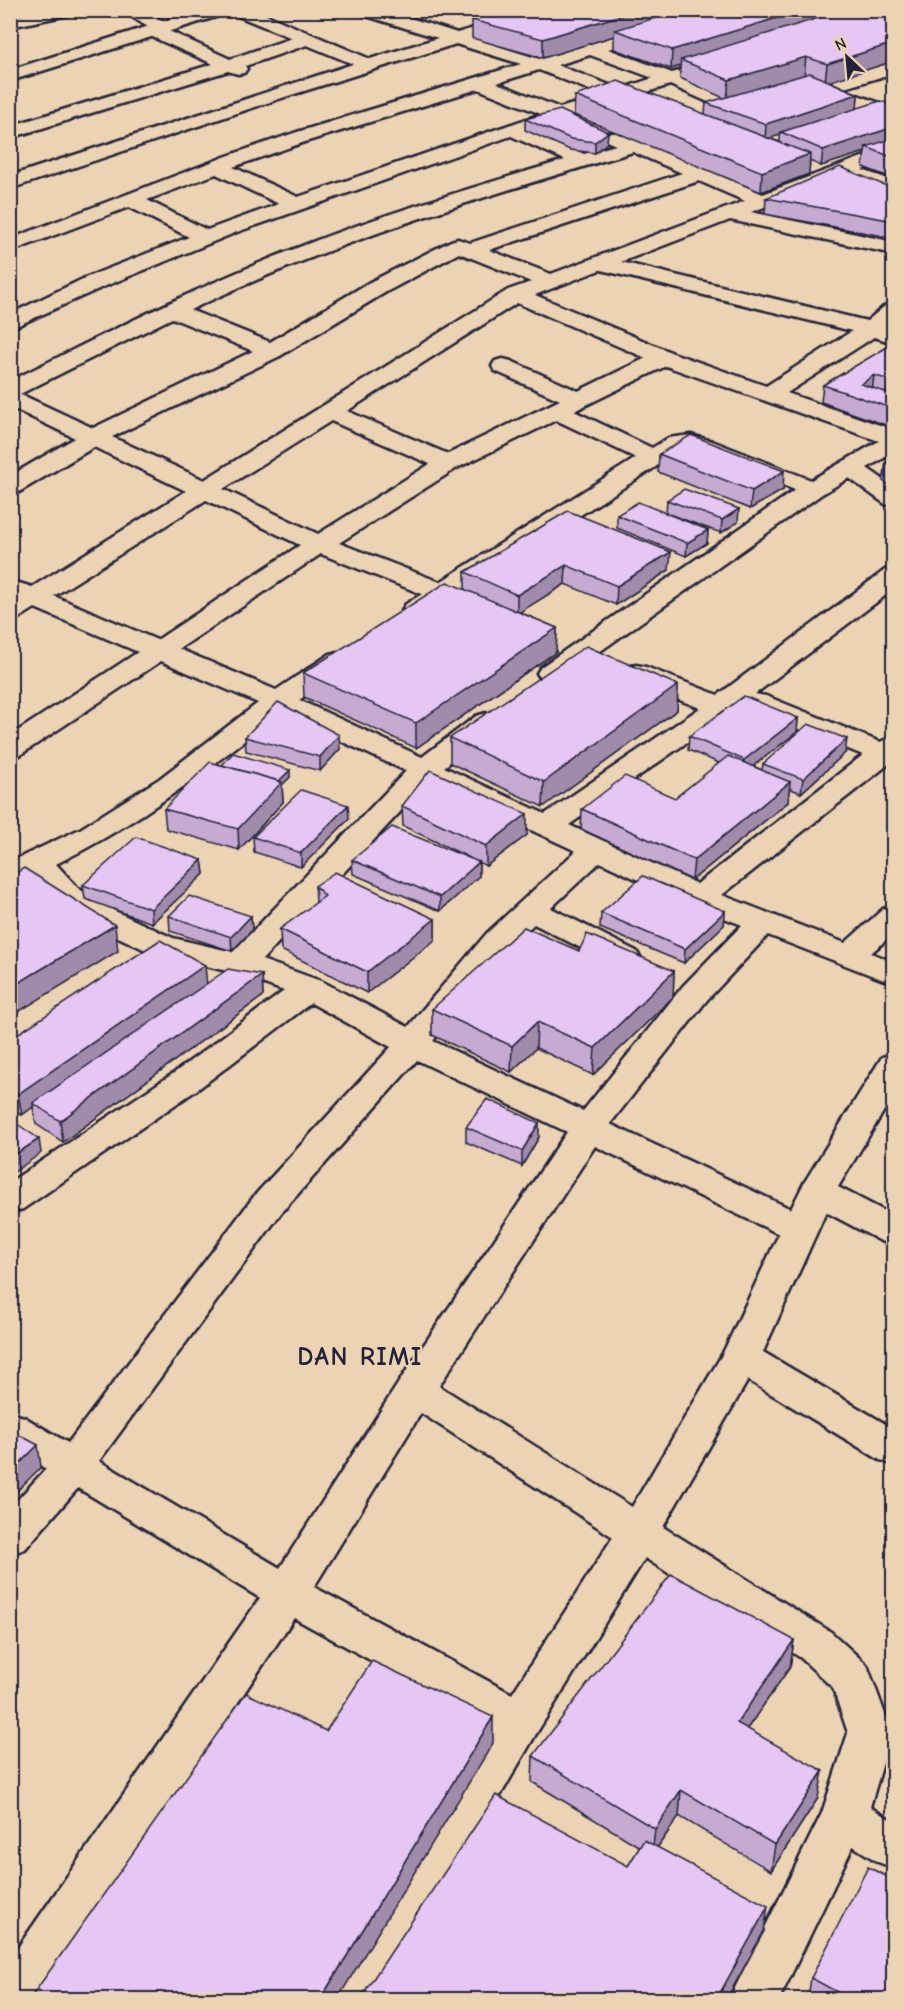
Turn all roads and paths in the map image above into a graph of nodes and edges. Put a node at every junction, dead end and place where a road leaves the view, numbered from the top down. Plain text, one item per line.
1 (67, 10) edge
2 (129, 10) edge
3 (219, 10) edge
4 (239, 10) edge
5 (366, 10) edge
6 (718, 10) edge
7 (543, 12) edge
8 (10, 22) edge
9 (159, 29) junction
10 (456, 38) junction
11 (307, 39) junction
12 (591, 49) junction
13 (738, 57) edge
14 (228, 64) junction
15 (368, 64) junction
16 (541, 65) junction
17 (894, 67) edge
18 (10, 76) edge
19 (669, 78) junction
20 (480, 83) junction
21 (802, 84) edge
22 (825, 88) junction
23 (286, 90) junction
24 (618, 94) junction
25 (648, 105) edge
26 (887, 112) edge
27 (558, 114) junction
28 (706, 115) edge
29 (847, 120) edge
30 (512, 129) junction
31 (10, 132) edge
32 (634, 146) junction
33 (894, 151) edge
34 (583, 161) junction
35 (806, 166) edge
36 (217, 167) junction
37 (835, 172) junction
38 (699, 174) junction
39 (10, 183) edge
40 (894, 188) edge
41 (334, 191) junction
42 (130, 200) junction
43 (761, 200) junction
44 (296, 204) junction
45 (729, 214) junction
46 (400, 218) junction
47 (206, 237) junction
48 (448, 241) junction
49 (10, 246) edge
50 (894, 248) edge
51 (601, 264) junction
52 (551, 282) junction
53 (516, 294) junction
54 (171, 310) junction
55 (894, 310) edge
56 (10, 323) edge
57 (871, 329) junction
58 (894, 336) edge
59 (272, 351) junction
60 (665, 358) junction
61 (503, 366) dead end
62 (10, 390) edge
63 (769, 394) junction
64 (10, 398) edge
65 (568, 406) junction
66 (328, 411) junction
67 (92, 438) junction
68 (894, 440) edge
69 (652, 457) junction
70 (448, 463) junction
71 (851, 468) junction
72 (10, 487) edge
73 (813, 489) junction
74 (203, 491) junction
75 (894, 499) edge
76 (318, 544) junction
77 (894, 576) edge
78 (442, 592) junction
79 (18, 599) edge
80 (474, 606) edge
81 (394, 624) edge
82 (365, 643) edge
83 (569, 646) junction
84 (156, 650) junction
85 (534, 686) edge
86 (729, 700) junction
87 (278, 701) junction
88 (507, 706) edge
89 (10, 749) edge
90 (884, 759) edge
91 (425, 768) junction
92 (546, 827) junction
93 (595, 850) junction
94 (38, 860) junction
95 (10, 874) edge
96 (700, 897) junction
97 (530, 910) junction
98 (894, 916) edge
99 (764, 921) junction
100 (163, 946) junction
101 (849, 956) junction
102 (134, 964) edge
103 (240, 964) junction
104 (894, 974) edge
105 (309, 988) junction
106 (695, 993) junction
107 (412, 1044) junction
108 (894, 1065) edge
109 (587, 1130) junction
110 (817, 1192) junction
111 (10, 1200) edge
112 (800, 1229) junction
113 (894, 1232) edge
114 (741, 1357) junction
115 (415, 1390) junction
116 (10, 1428) edge
117 (894, 1449) edge
118 (75, 1464) junction
119 (638, 1533) junction
120 (10, 1537) edge
121 (287, 1593) junction
122 (520, 1720) junction
123 (844, 1816) junction
124 (894, 1847) edge
125 (11, 2000) edge
126 (355, 2000) edge
127 (753, 2000) edge

1 - 8 street
2 - 9 street
3 - 9 street
4 - 11 street
5 - 10 street
6 - 12 street
7 - 10 street
9 - 14 street
9 - 18 street
10 - 15 street
10 - 16 street
11 - 14 street
11 - 15 street
12 - 16 street
12 - 19 street
13 - 19 street
14 - 23 street
14 - 31 street
15 - 23 street
16 - 20 street
16 - 24 street
17 - 22 street
19 - 24 street
19 - 28 street
20 - 27 street
20 - 36 street
21 - 22 street
22 - 26 street
23 - 39 street
24 - 25 street
24 - 27 street
26 - 29 street
27 - 30 street
27 - 32 street
30 - 34 street
30 - 41 street
32 - 34 street
32 - 38 street
33 - 37 street
34 - 46 street
35 - 37 street
36 - 42 street
36 - 44 street
37 - 40 street
37 - 43 street
38 - 43 street
38 - 48 street
41 - 44 street
41 - 46 street
42 - 47 street
42 - 49 street
43 - 45 street
44 - 47 street
45 - 50 street
45 - 51 street
46 - 48 street
46 - 54 street
47 - 56 street
48 - 52 street
48 - 59 street
51 - 52 street
51 - 57 street
52 - 53 street
53 - 60 street
53 - 66 street
54 - 59 street
54 - 62 street
55 - 57 street
57 - 58 street
57 - 63 street
59 - 67 street
60 - 63 street
60 - 65 street
61 - 65 street
63 - 68 street
64 - 67 street
65 - 69 street
65 - 70 street
66 - 70 street
66 - 74 street
67 - 72 street
67 - 74 street
68 - 71 street
69 - 73 street
69 - 78 street
70 - 76 street
71 - 73 street
71 - 75 street
73 - 83 street
74 - 76 street
74 - 79 street
76 - 78 street
76 - 84 street
77 - 86 street
78 - 80 street
78 - 81 street
79 - 84 street
82 - 87 street
83 - 85 street
83 - 86 street
84 - 87 street
84 - 89 street
86 - 90 street
86 - 92 street
87 - 91 street
87 - 94 street
88 - 91 street
90 - 96 street
91 - 92 street
91 - 103 street
92 - 93 street
93 - 96 street
93 - 97 street
94 - 95 street
94 - 100 street
96 - 99 street
97 - 106 street
97 - 107 street
98 - 101 street
99 - 101 street
99 - 106 street
100 - 102 street
100 - 103 street
101 - 104 street
103 - 105 street
105 - 107 street
105 - 111 street
106 - 109 street
107 - 109 street
107 - 118 street
108 - 110 street
109 - 112 street
109 - 115 street
110 - 112 street
110 - 113 street
112 - 114 street
114 - 117 street
114 - 119 street
115 - 119 street
115 - 121 street
116 - 118 street
118 - 120 street
118 - 121 street
119 - 122 street
119 - 123 street
121 - 122 street
121 - 125 street
122 - 126 street
123 - 124 street
123 - 127 street

